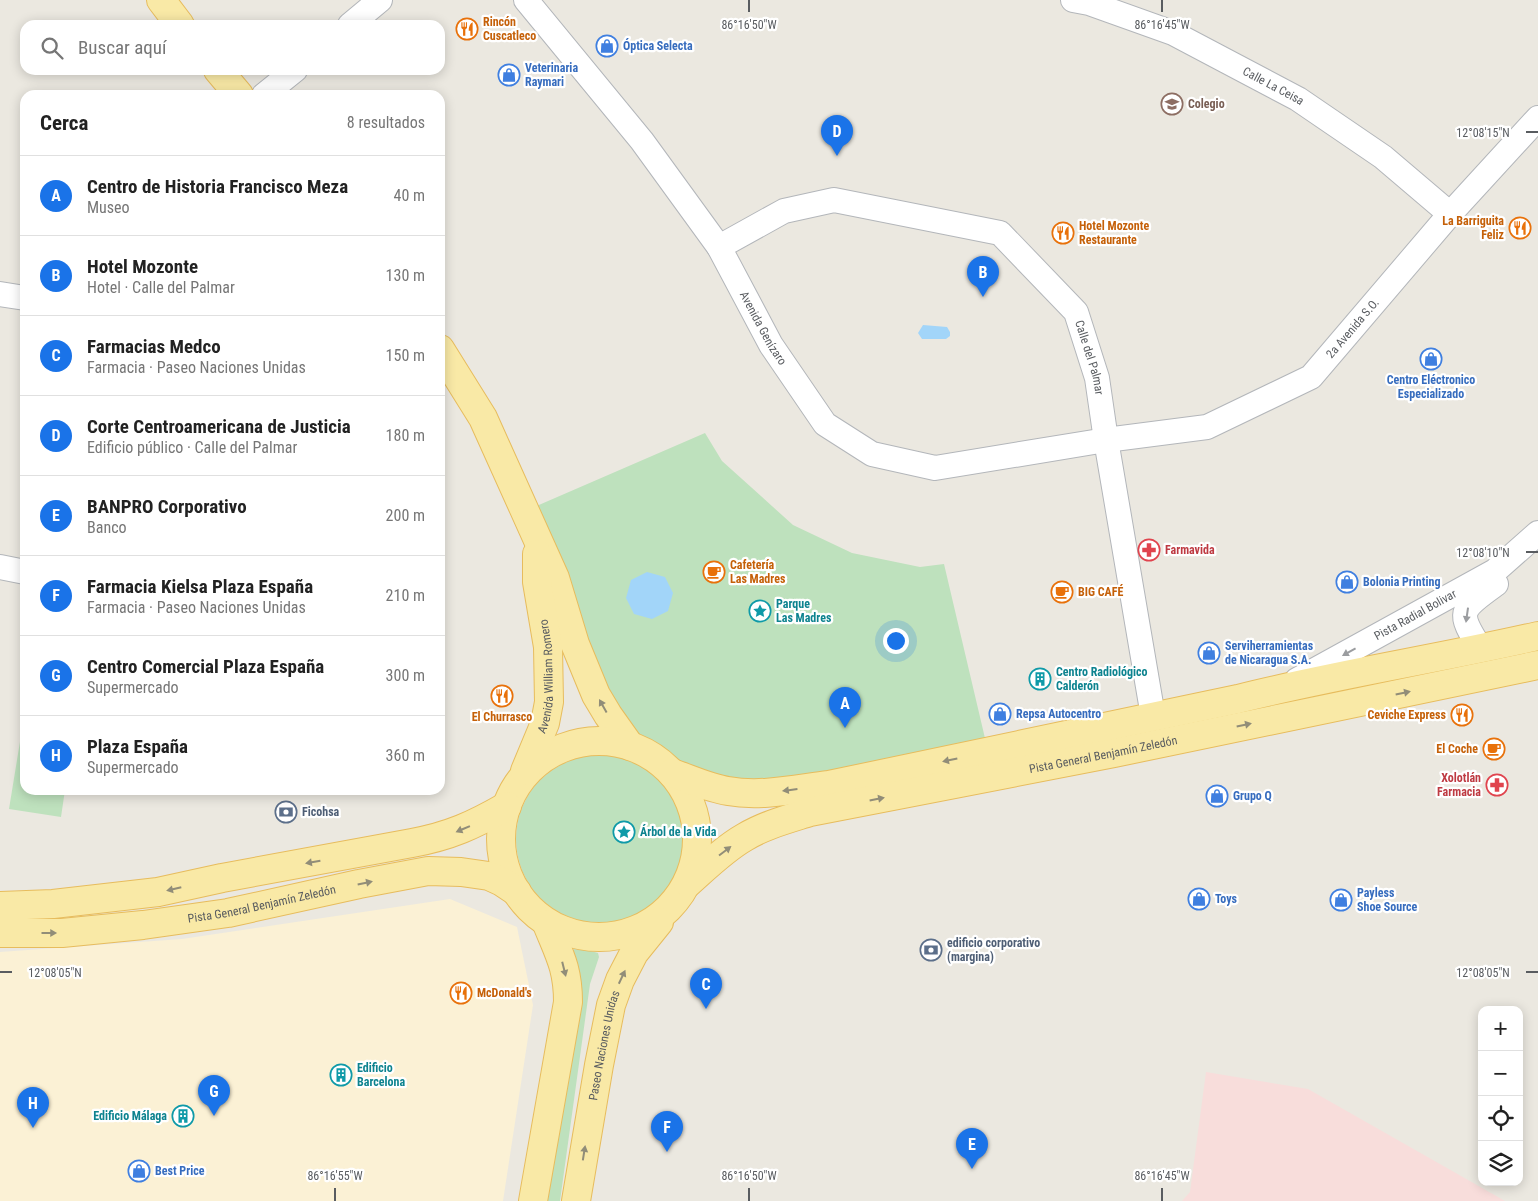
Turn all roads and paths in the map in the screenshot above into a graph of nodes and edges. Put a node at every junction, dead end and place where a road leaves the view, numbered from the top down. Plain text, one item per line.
1 (161, 0) edge
2 (380, 0) edge
3 (526, 0) edge
4 (1073, 0) edge
5 (176, 20) edge
6 (356, 20) edge
7 (222, 75) edge
8 (289, 75) edge
9 (235, 90) edge
10 (270, 90) edge
11 (1538, 118) edge
12 (1450, 214) junction
13 (719, 247) junction
14 (0, 294) edge
15 (20, 297) edge
16 (445, 357) edge
17 (1106, 440) junction
18 (1538, 533) edge
19 (538, 540) junction
20 (1538, 547) edge
21 (0, 567) edge
22 (20, 571) edge
23 (1538, 636) edge
24 (1481, 649) junction
25 (1530, 660) edge
26 (1285, 687) junction
27 (1152, 716) junction
28 (630, 746) junction
29 (1138, 747) junction
30 (672, 773) junction
31 (522, 779) junction
32 (947, 785) junction
33 (506, 806) junction
34 (688, 883) junction
35 (517, 892) junction
36 (0, 906) edge
37 (671, 907) junction
38 (547, 924) junction
39 (0, 932) edge
40 (533, 1201) edge
41 (576, 1201) edge

1 - 5 main road
2 - 6 street
3 - 13 street, Avenida Genízaro
4 - 12 street, Calle La Ceisa
7 - 9 main road
8 - 10 street
11 - 12 street, 2a Avenida S.O.
12 - 17 street, 2a Avenida S.O.
13 - 17 street, Avenida Genízaro
13 - 17 street, Calle del Palmar
14 - 15 street
16 - 19 main road, Avenida William Romero
17 - 27 street, Calle del Palmar
18 -> 26 street, Pista Radial Bolivar
28 -> 19 main road, Avenida William Romero
19 - 31 main road, Avenida William Romero
20 -> 24 street
21 - 22 street
23 - 24 main road
24 - 25 main road
24 - 26 main road
29 -> 25 main road, Pista General Benjamín Zeledón
26 - 27 main road
26 - 29 main road
27 -> 30 main road
27 - 32 main road
28 - 30 main road
28 - 31 main road
29 - 32 main road, Pista General Benjamín Zeledón
30 - 34 main road
31 - 33 main road
34 -> 32 main road, Pista General Benjamín Zeledón
33 - 35 main road
33 -> 36 main road
34 - 37 main road, Paseo Naciones Unidas
35 - 38 main road
39 -> 35 main road, Pista General Benjamín Zeledón
37 - 38 main road
41 -> 37 main road, Paseo Naciones Unidas
38 -> 40 main road

